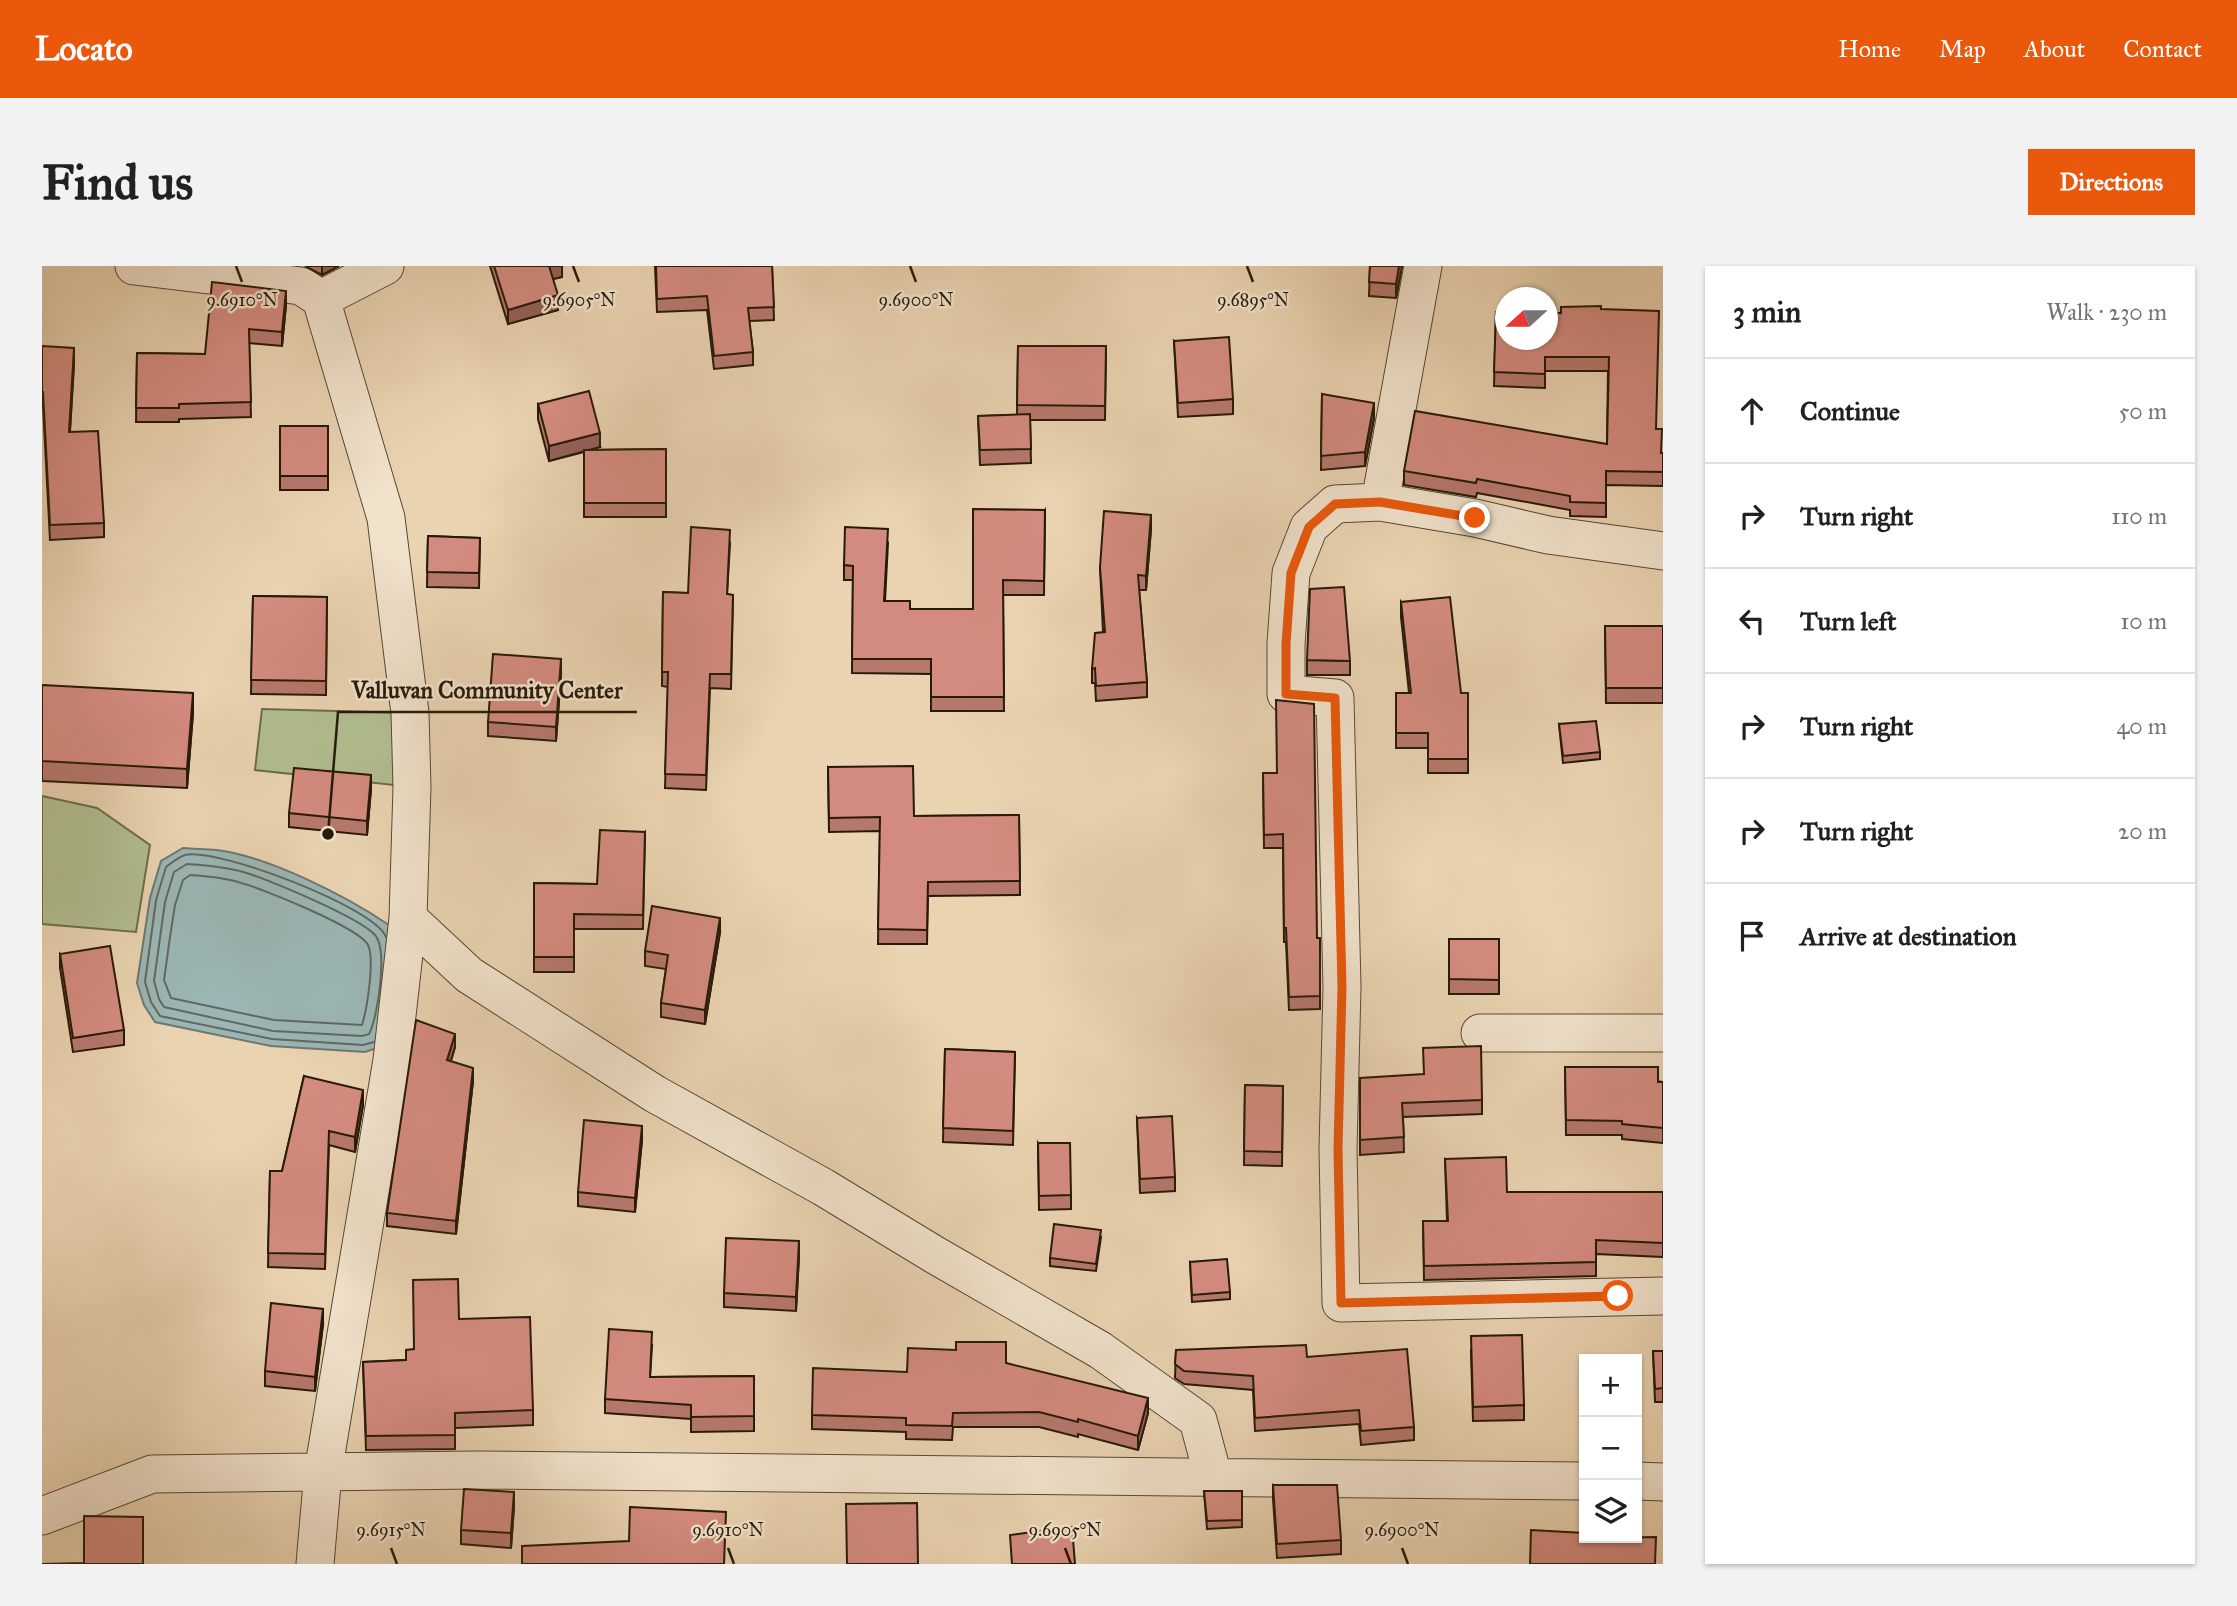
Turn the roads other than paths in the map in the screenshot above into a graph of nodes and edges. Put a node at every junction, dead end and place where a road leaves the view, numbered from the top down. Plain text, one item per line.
1 (134, 266) edge
2 (385, 266) edge
3 (1423, 266) edge
4 (321, 299) junction
5 (1380, 502) junction
6 (1663, 551) edge
7 (408, 918) junction
8 (1480, 1033) dead end
9 (1663, 1033) edge
10 (1663, 1296) edge
11 (323, 1472) junction
12 (1213, 1476) junction
13 (1579, 1481) edge
14 (1642, 1481) edge
15 (1663, 1482) edge
16 (42, 1516) edge
17 (315, 1564) edge

1 - 4 street
2 - 4 street
3 - 5 street
4 - 7 street
5 - 6 street
5 - 10 street
7 - 11 street
7 - 12 street
8 - 9 street
11 - 12 street
11 - 16 street
11 - 17 street
12 - 13 street
14 - 15 street

